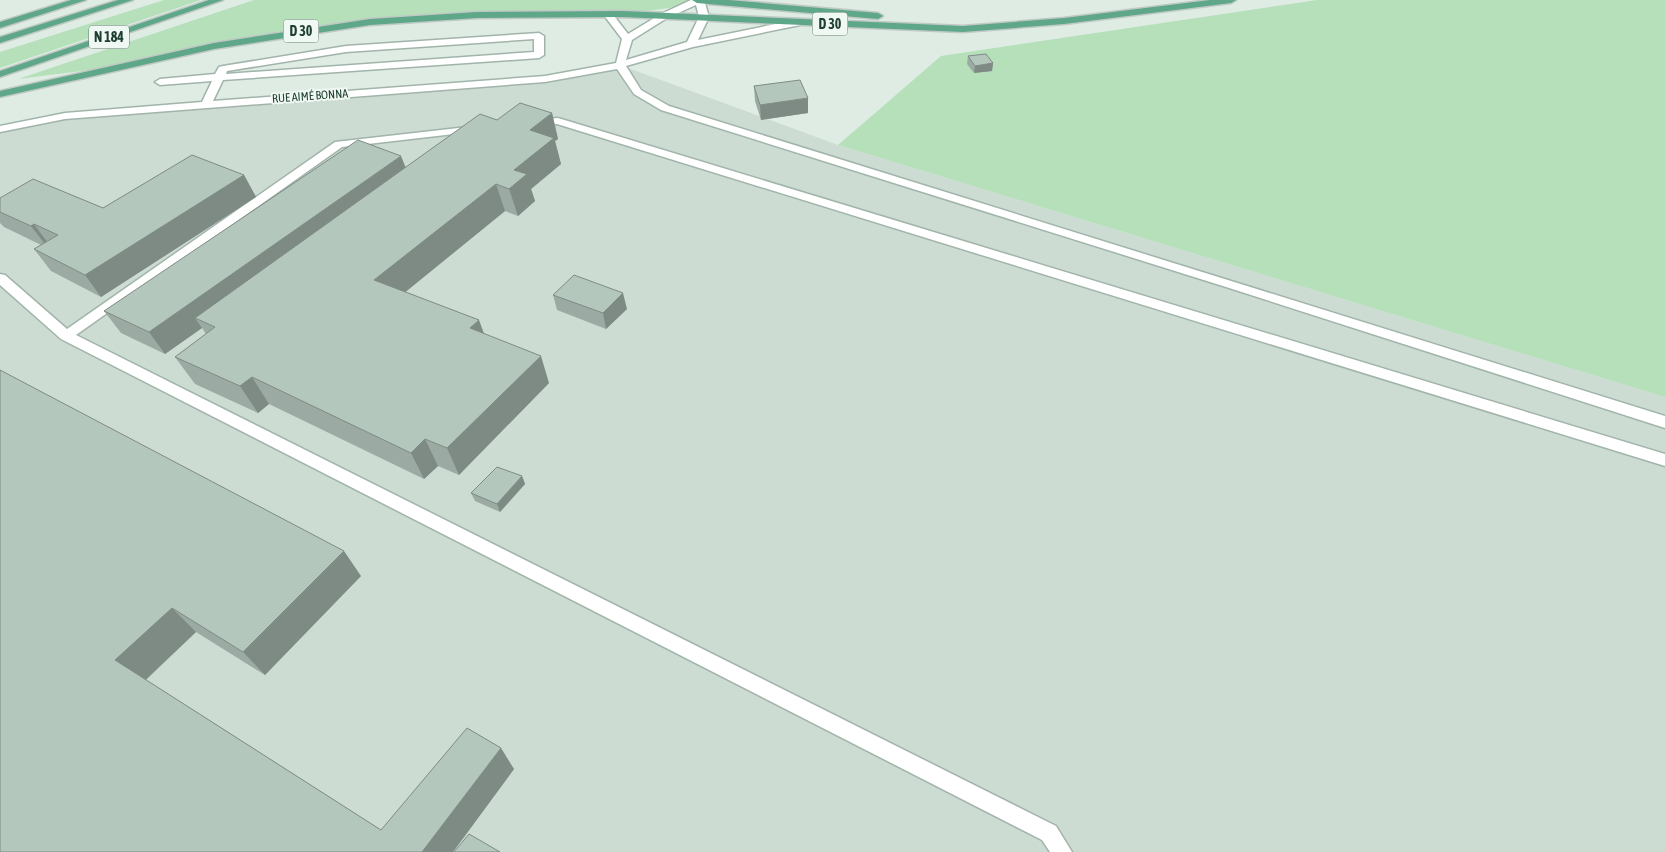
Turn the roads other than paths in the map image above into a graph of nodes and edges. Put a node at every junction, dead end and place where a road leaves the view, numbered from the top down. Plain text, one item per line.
1 (81, 0) edge
2 (128, 0) edge
3 (218, 0) edge
4 (698, 0) edge
5 (1231, 0) edge
6 (608, 14) junction
7 (664, 16) junction
8 (704, 17) junction
9 (800, 22) junction
10 (1051, 23) junction
11 (0, 24) edge
12 (627, 39) junction
13 (0, 40) edge
14 (691, 44) junction
15 (620, 65) junction
16 (0, 74) edge
17 (218, 77) junction
18 (370, 80) junction
19 (160, 82) dead end
20 (0, 94) edge
21 (206, 104) junction
22 (520, 125) edge
23 (492, 128) edge
24 (0, 129) edge
25 (0, 278) edge
26 (66, 336) junction
27 (1665, 422) edge
28 (1665, 460) edge
29 (1062, 852) edge

1 - 11 main road
2 - 13 main road, N 184
3 - 16 main road, N 184
4 - 7 street
4 - 8 street
4 - 10 main road, D 30
5 - 10 main road, D 30
6 - 7 main road, D 30
6 - 12 street
6 - 20 main road, D 30
7 - 8 main road, D 30
7 - 12 street
8 - 9 main road, D 30
8 - 14 street
9 - 10 main road, D 30
9 - 14 street, RUE AIMÉ BONNA
12 - 15 street
14 - 15 street, RUE AIMÉ BONNA
15 - 18 street, RUE AIMÉ BONNA
15 - 27 street
17 - 18 street
17 - 18 street
17 - 19 street
17 - 21 street
18 - 21 street, RUE AIMÉ BONNA
21 - 24 street, RUE AIMÉ BONNA
22 - 28 street
23 - 26 street
25 - 26 street
26 - 29 street

